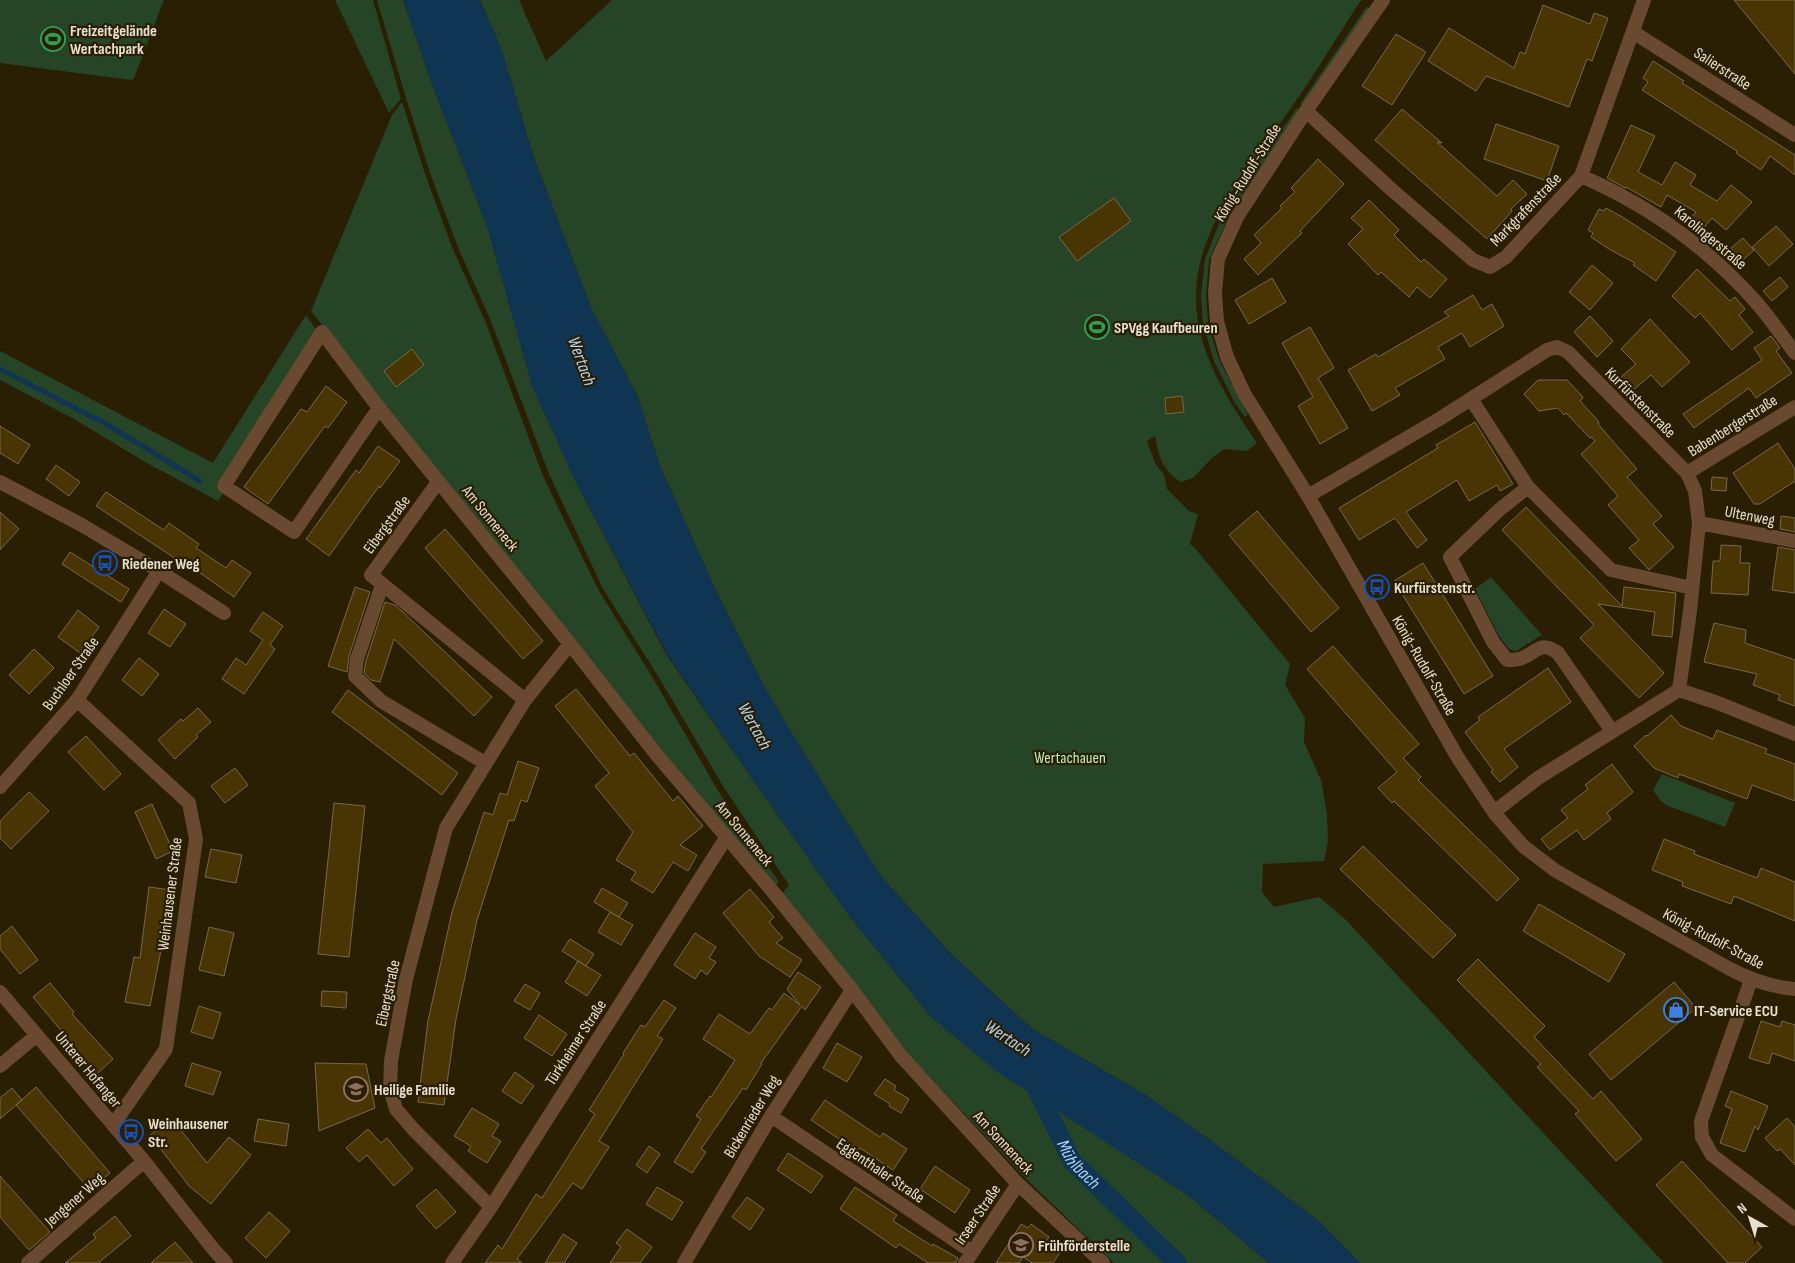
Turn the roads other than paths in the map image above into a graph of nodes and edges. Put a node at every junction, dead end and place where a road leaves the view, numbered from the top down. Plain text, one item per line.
1 (1383, 0) edge
2 (1644, 0) edge
3 (1633, 32) junction
4 (1306, 111) junction
5 (1795, 135) edge
6 (1581, 176) junction
7 (1795, 353) edge
8 (1471, 399) junction
9 (1795, 407) edge
10 (379, 408) junction
11 (1687, 474) junction
12 (0, 482) edge
13 (438, 482) junction
14 (1528, 487) junction
15 (1308, 496) junction
16 (1699, 523) junction
17 (1795, 541) edge
18 (159, 571) junction
19 (382, 584) junction
20 (1692, 588) junction
21 (224, 613) dead end
22 (570, 644) junction
23 (1679, 690) junction
24 (77, 700) junction
25 (525, 700) junction
26 (1612, 731) junction
27 (1795, 734) edge
28 (485, 763) junction
29 (0, 787) edge
30 (1494, 812) junction
31 (726, 838) junction
32 (1751, 980) junction
33 (1795, 989) edge
34 (852, 990) junction
35 (0, 992) edge
36 (36, 1035) junction
37 (0, 1066) edge
38 (771, 1116) junction
39 (113, 1125) junction
40 (144, 1161) junction
41 (1018, 1184) junction
42 (491, 1207) junction
43 (1795, 1219) edge
44 (969, 1258) edge
45 (28, 1263) edge
46 (226, 1263) edge
47 (452, 1263) edge
48 (684, 1263) edge
49 (1104, 1263) edge

1 - 4 street, König-Rudolf-Straße
2 - 3 street, Markgrafenstraße
3 - 5 street, Salierstraße
3 - 6 street, Markgrafenstraße
4 - 6 street, Markgrafenstraße
4 - 15 street, König-Rudolf-Straße
6 - 7 street, Karolingerstraße
8 - 11 street, Kurfürstenstraße
8 - 14 street
8 - 15 street, Kurfürstenstraße
9 - 11 street, Babenbergerstraße
10 - 10 street, Am Sonneneck
10 - 13 street, Am Sonneneck
11 - 16 street, Kurfürstenstraße
12 - 18 street
13 - 19 street, Eibergstraße
13 - 22 street, Am Sonneneck
14 - 20 street
14 - 26 street
15 - 30 street, König-Rudolf-Straße
16 - 17 street, Ultenweg
16 - 20 street, Kurfürstenstraße
18 - 21 street
18 - 24 street, Buchloer Straße
19 - 25 street
19 - 28 street
20 - 23 street, Kurfürstenstraße
22 - 25 street, Eibergstraße
22 - 31 street, Am Sonneneck
23 - 26 street
23 - 27 street
24 - 29 street, Buchloer Straße
24 - 39 street, Weinhausener Straße
25 - 28 street, Eibergstraße
26 - 30 street
28 - 42 street, Eibergstraße
30 - 32 street, König-Rudolf-Straße
31 - 34 street, Am Sonneneck
31 - 42 street, Türkheimer Straße
32 - 33 street, König-Rudolf-Straße
32 - 43 street
34 - 38 street, Bickenrieder Weg
34 - 41 street, Am Sonneneck
35 - 36 street, Unterer Hofanger
36 - 37 street
36 - 39 street, Unterer Hofanger
38 - 44 street, Eggenthaler Straße
38 - 48 street, Bickenrieder Weg
39 - 40 street, Unterer Hofanger
40 - 45 street, Jengener Weg
40 - 46 street, Unterer Hofanger
41 - 44 street, Irseer Straße
41 - 49 street, Am Sonneneck
42 - 47 street, Türkheimer Straße

